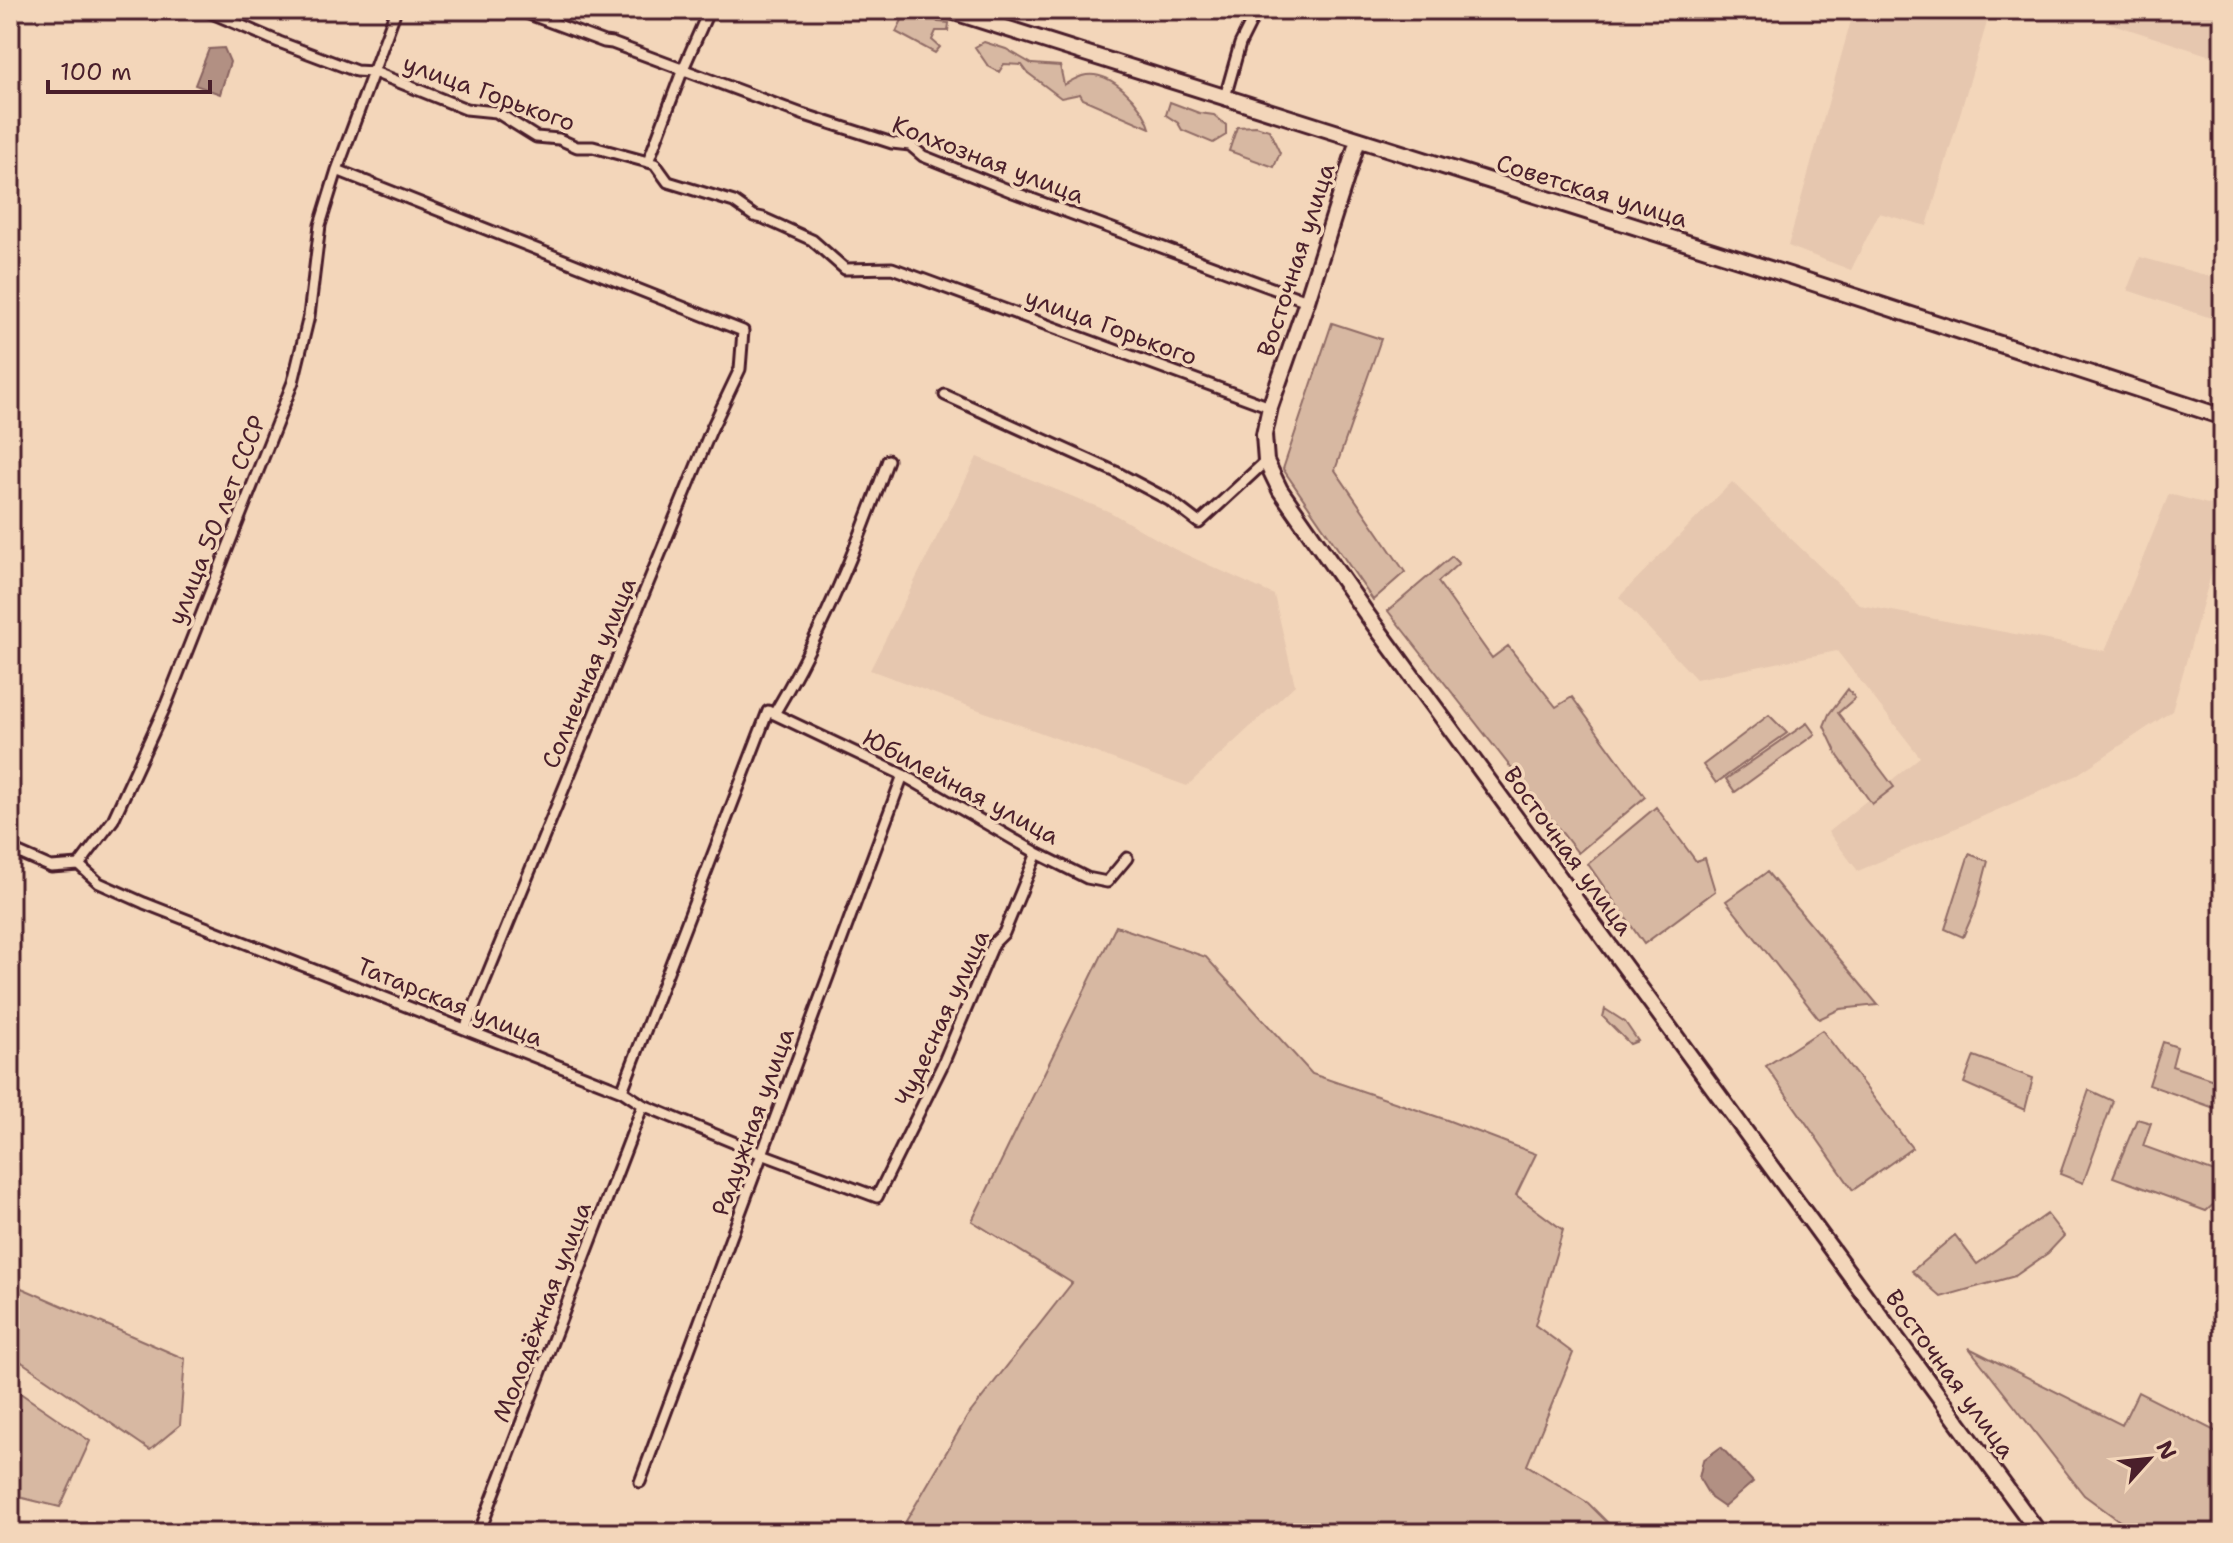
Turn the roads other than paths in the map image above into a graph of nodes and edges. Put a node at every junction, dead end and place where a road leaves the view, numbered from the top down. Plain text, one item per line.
1 (189, 10) edge
2 (396, 10) edge
3 (518, 10) edge
4 (709, 10) edge
5 (1257, 10) edge
6 (951, 11) edge
7 (683, 69) junction
8 (374, 72) junction
9 (1225, 97) junction
10 (1358, 140) junction
11 (648, 162) junction
12 (337, 170) junction
13 (1307, 301) junction
14 (945, 395) dead end
15 (1270, 407) junction
16 (2223, 417) edge
17 (888, 460) dead end
18 (1266, 461) junction
19 (771, 712) junction
20 (903, 775) junction
21 (10, 849) edge
22 (1037, 853) junction
23 (1127, 858) dead end
24 (79, 865) junction
25 (465, 1029) junction
26 (622, 1091) junction
27 (643, 1105) junction
28 (762, 1154) junction
29 (877, 1197) joint
30 (640, 1482) dead end
31 (479, 1533) edge
32 (2039, 1533) edge

1 - 8 street, улица Горького
2 - 8 street, улица 50 лет СССР
3 - 7 street, Колхозная улица
4 - 7 street
5 - 9 street
6 - 9 main road, Советская улица
7 - 11 street
7 - 13 street, Колхозная улица
8 - 11 street, улица Горького
8 - 12 street, улица 50 лет СССР
9 - 10 main road, Советская улица
10 - 13 main road, Восточная улица
10 - 16 main road, Советская улица
11 - 15 street, улица Горького
12 - 24 street, улица 50 лет СССР
12 - 25 street, Солнечная улица
13 - 15 main road, Восточная улица
14 - 18 street
15 - 18 main road, Восточная улица
17 - 19 street
18 - 32 main road, Восточная улица
19 - 20 street, Юбилейная улица
19 - 26 street
20 - 22 street, Юбилейная улица
20 - 28 street, Радужная улица
21 - 24 street
22 - 23 street, Юбилейная улица
22 - 29 street, Чудесная улица
24 - 25 street, Татарская улица
25 - 26 street, Татарская улица
26 - 27 street, Татарская улица
27 - 28 street, Татарская улица
27 - 31 street, Молодёжная улица
28 - 29 street, Татарская улица
28 - 30 street, Радужная улица

